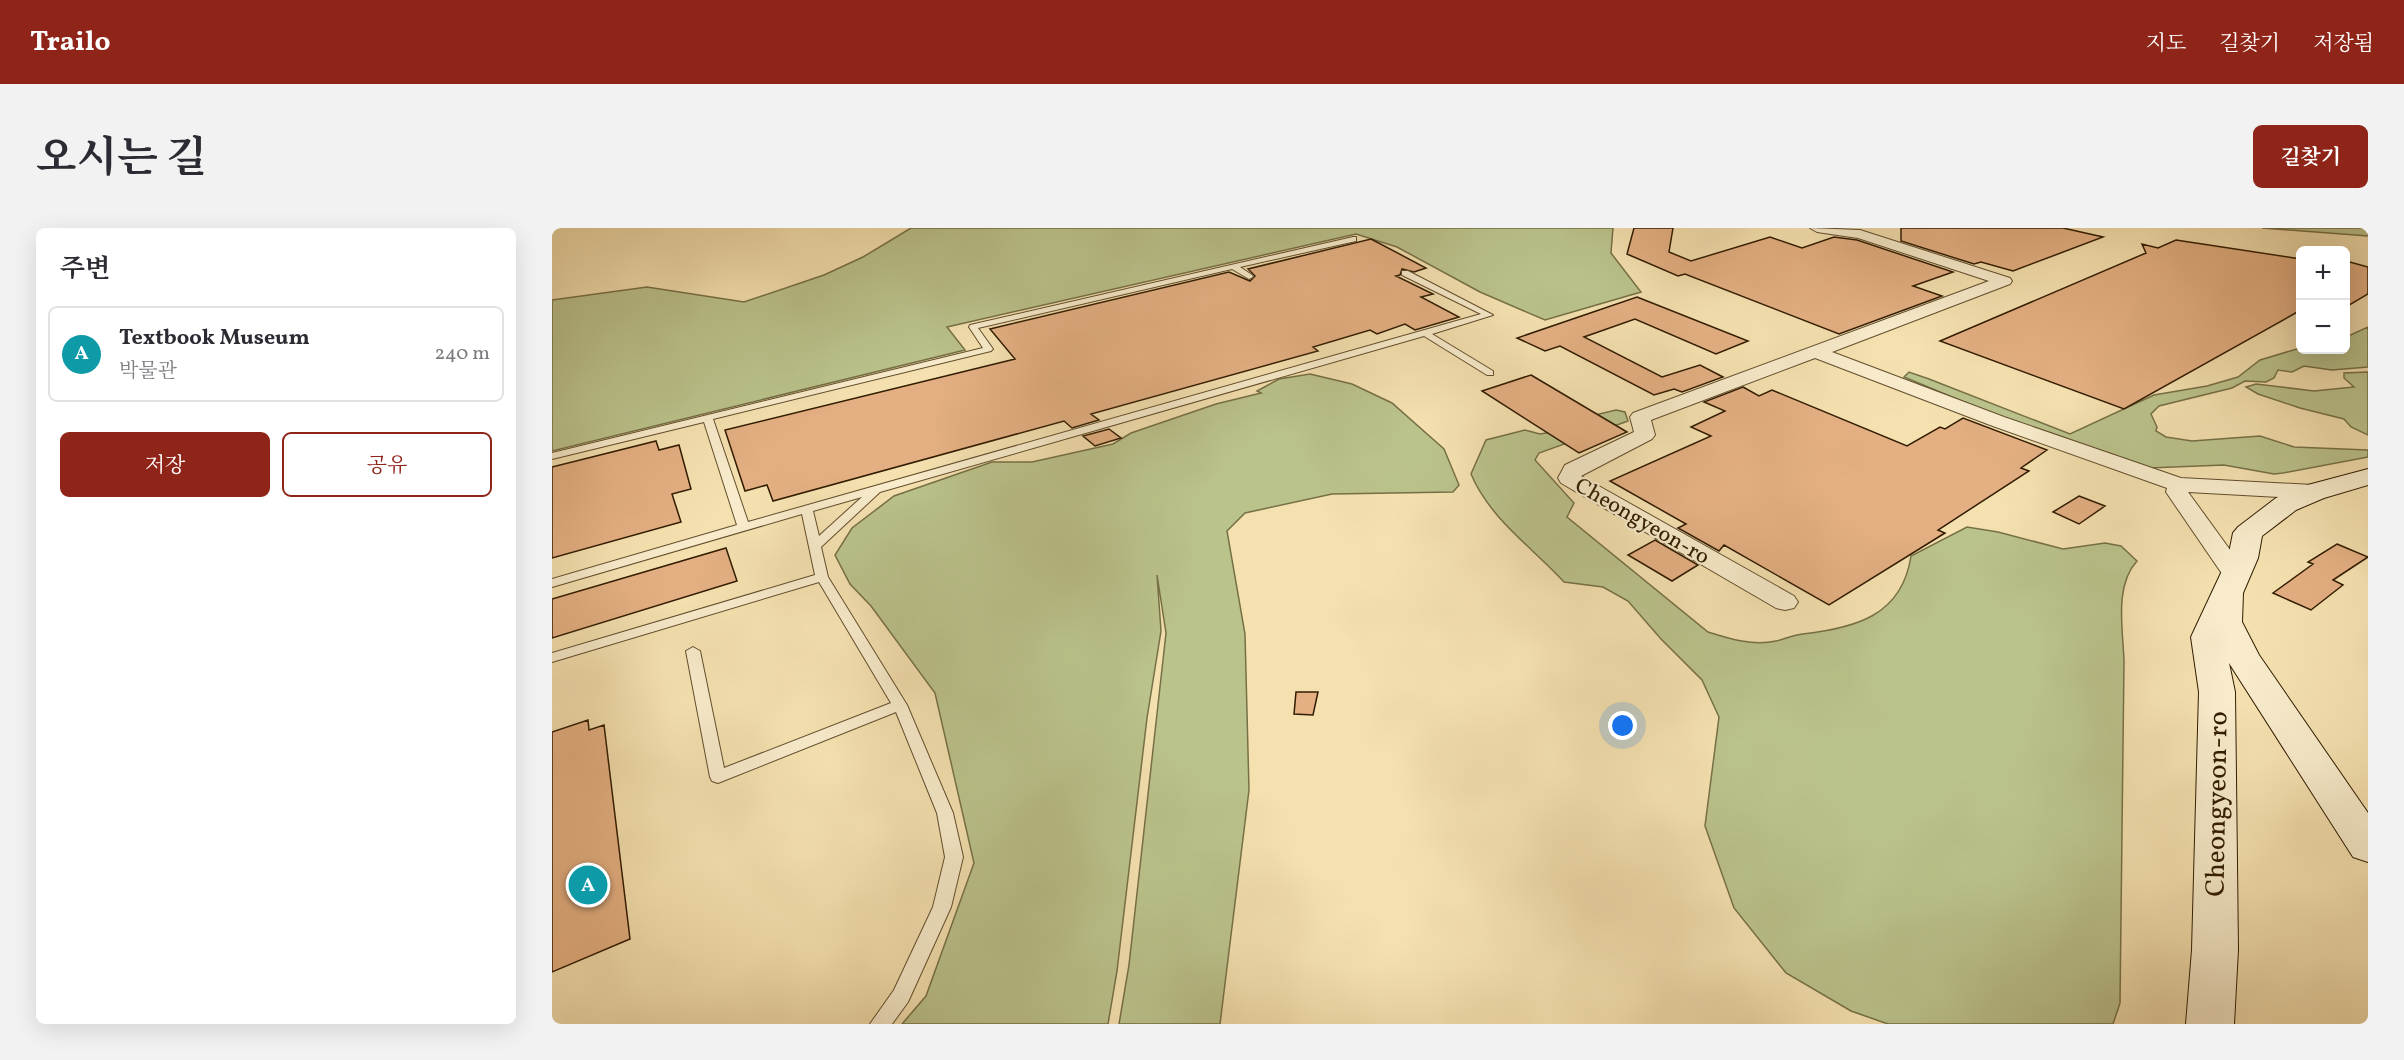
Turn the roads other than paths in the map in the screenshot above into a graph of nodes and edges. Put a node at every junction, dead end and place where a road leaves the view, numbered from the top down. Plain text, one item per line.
1 (1817, 228) edge
2 (1353, 239) dead end
3 (1234, 267) junction
4 (1405, 273) dead end
5 (1250, 277) dead end
6 (1425, 333) junction
7 (1815, 352) junction
8 (1490, 373) dead end
9 (708, 419) junction
10 (552, 456) edge
11 (2368, 477) edge
12 (2179, 484) junction
13 (876, 490) junction
14 (2314, 492) junction
15 (807, 509) junction
16 (744, 528) junction
17 (816, 545) junction
18 (822, 577) junction
19 (552, 583) edge
20 (2233, 583) junction
21 (1785, 602) dead end
22 (693, 651) dead end
23 (552, 657) edge
24 (900, 705) junction
25 (2368, 846) edge
26 (880, 1024) edge
27 (2210, 1024) edge

1 - 7 street, Cheongyeon-ro
2 - 3 lane
3 - 5 lane
3 - 9 lane
4 - 6 lane
6 - 8 lane
6 - 13 lane
7 - 12 street, Cheongyeon-ro
7 - 21 street, Cheongyeon-ro
9 - 10 lane
9 - 16 lane
11 - 14 main road, Cheongyeon-ro
12 - 14 street, Cheongyeon-ro
12 - 20 street
13 - 15 lane
13 - 17 lane
14 - 20 main road, Cheongyeon-ro
15 - 16 lane
15 - 17 lane
16 - 19 lane
17 - 18 lane
18 - 23 lane
18 - 24 lane
20 - 25 main road, Cheongyeon-ro
20 - 27 main road, Cheongyeon-ro
22 - 24 lane
24 - 26 lane

